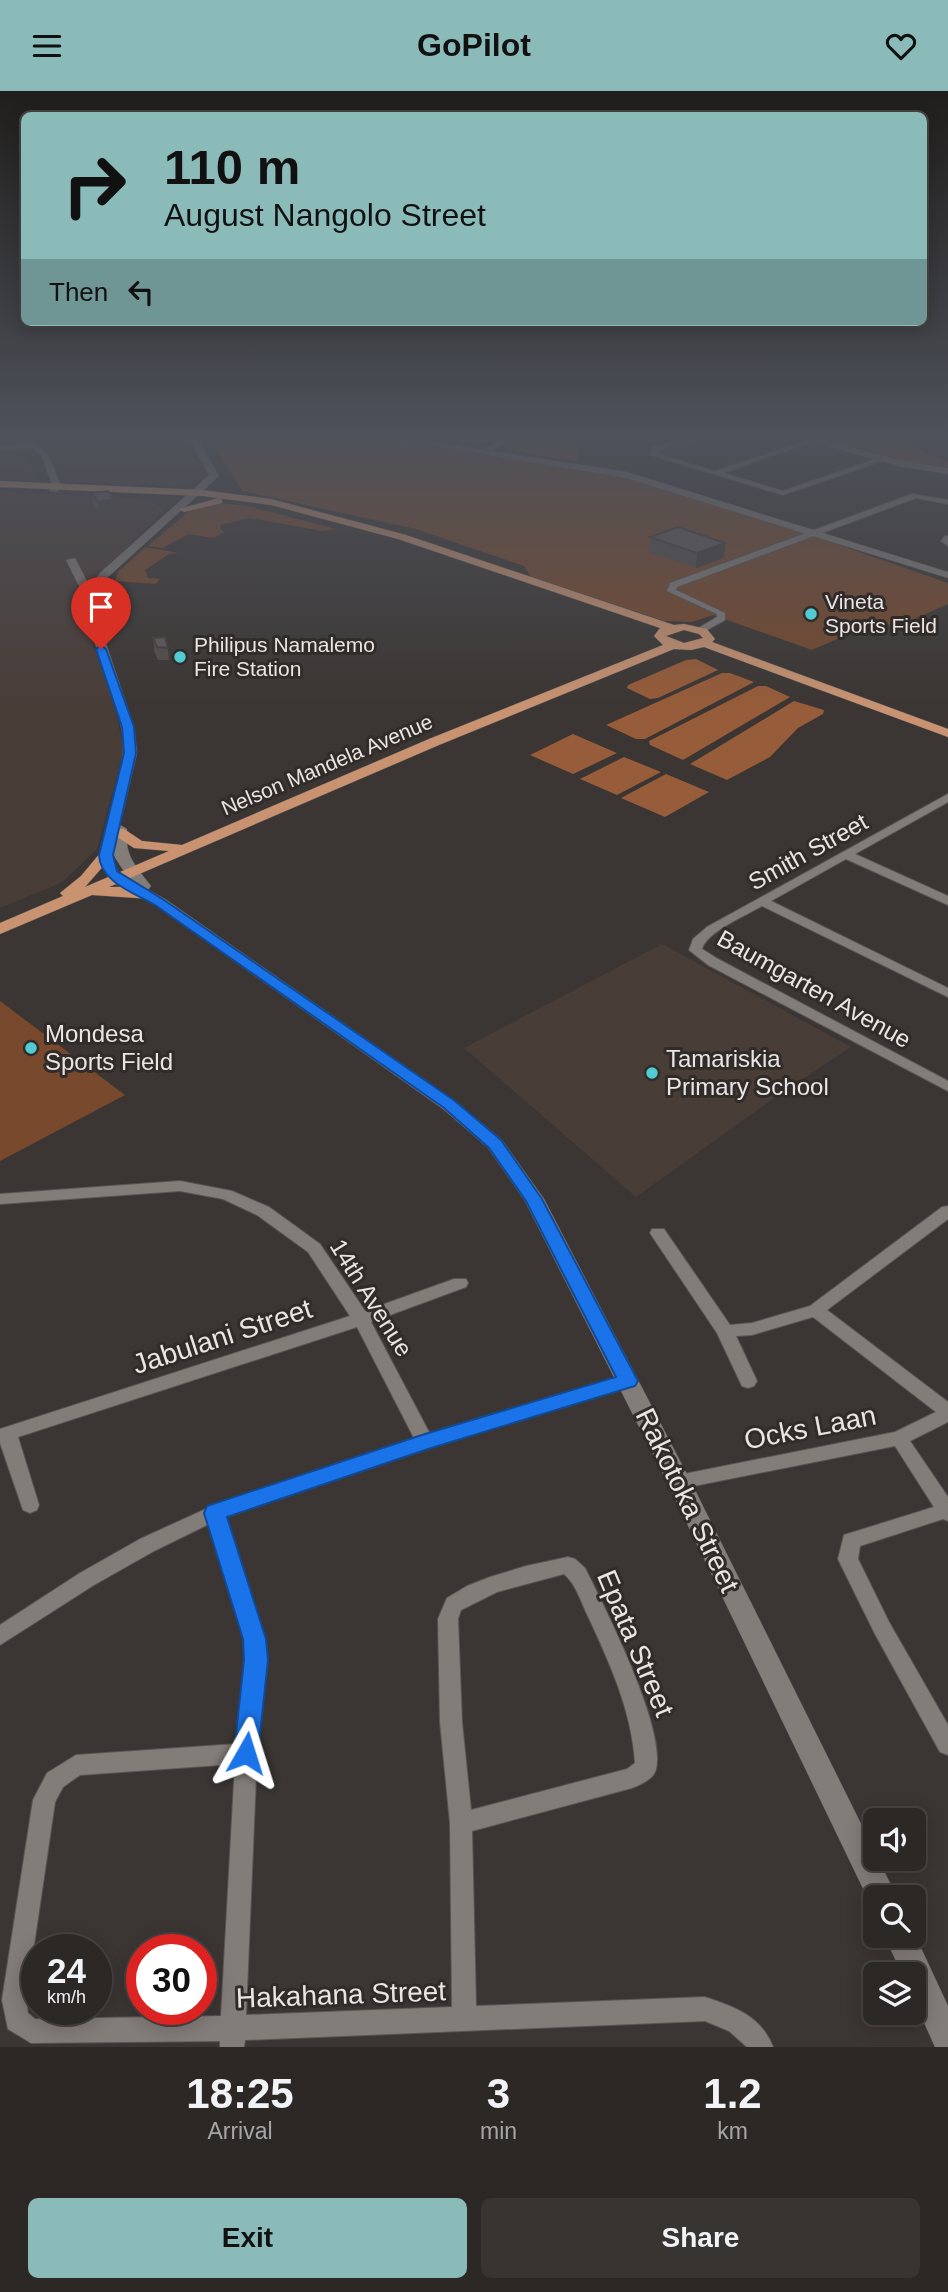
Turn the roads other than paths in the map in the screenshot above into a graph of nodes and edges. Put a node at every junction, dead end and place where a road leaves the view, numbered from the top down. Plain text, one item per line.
1 (162, 524) edge
2 (165, 524) edge
3 (337, 524) edge
4 (354, 524) edge
5 (796, 524) edge
6 (798, 524) edge
7 (837, 524) edge
8 (819, 531) junction
9 (948, 538) edge
10 (948, 544) edge
11 (71, 560) dead end
12 (948, 569) edge
13 (948, 575) edge
14 (89, 596) junction
15 (700, 630) junction
16 (668, 636) junction
17 (704, 643) junction
18 (948, 733) edge
19 (948, 797) edge
20 (936, 804) junction
21 (948, 809) edge
22 (119, 832) junction
23 (176, 847) junction
24 (106, 855) junction
25 (848, 855) junction
26 (162, 860) junction
27 (121, 874) junction
28 (68, 893) junction
29 (85, 893) junction
30 (153, 897) junction
31 (948, 901) edge
32 (763, 902) junction
33 (0, 921) edge
34 (0, 929) edge
35 (695, 950) joint
36 (948, 993) edge
37 (948, 1087) edge
38 (82, 1193) junction
39 (0, 1199) edge
40 (0, 1205) edge
41 (948, 1211) edge
42 (658, 1233) dead end
43 (460, 1283) dead end
44 (816, 1310) junction
45 (361, 1319) junction
46 (726, 1331) junction
47 (628, 1381) junction
48 (748, 1381) dead end
49 (948, 1413) edge
50 (4, 1435) edge
51 (899, 1438) junction
52 (425, 1442) junction
53 (679, 1482) junction
54 (30, 1505) dead end
55 (947, 1512) edge
56 (215, 1513) junction
57 (0, 1636) edge
58 (948, 1745) edge
59 (246, 1753) junction
60 (461, 1823) junction
61 (875, 1885) edge
62 (906, 1948) edge
63 (464, 2020) junction
64 (233, 2038) edge
65 (948, 2040) edge
66 (761, 2047) edge

1 - 14 street
2 - 22 street
3 - 16 main road
4 - 16 main road
5 - 8 street
6 - 8 street
7 - 8 street
8 - 12 street
8 - 13 street
8 - 15 street
9 - 10 street
11 - 14 street
14 - 24 street
15 - 16 main road
15 - 17 main road
16 - 17 main road
16 - 23 main road, Nelson Mandela Avenue
16 - 26 main road, Nelson Mandela Avenue
17 - 18 main road
19 - 20 street, Smith Street
20 - 21 street
20 - 25 street, Smith Street
22 - 23 main road
22 - 27 street
23 - 27 main road, Nelson Mandela Avenue
24 - 27 street
24 - 28 main road
25 - 31 street
25 - 32 street, Smith Street
26 - 27 main road, Nelson Mandela Avenue
26 - 30 main road
27 - 28 main road, Nelson Mandela Avenue
27 - 29 main road, Nelson Mandela Avenue
27 - 30 street, Rakotoka Street
28 - 33 main road, Nelson Mandela Avenue
29 - 30 main road
29 - 34 main road, Nelson Mandela Avenue
30 - 47 street, Rakotoka Street
32 - 35 street, Smith Street
32 - 36 street
35 - 37 street, Baumgarten Avenue
38 - 39 street, 14th Avenue
38 - 40 street
38 - 45 street, 14th Avenue
41 - 44 street
42 - 46 street
43 - 45 street, Jabulani Street
44 - 46 street
44 - 49 street
45 - 50 street, Jabulani Street
45 - 52 street, 14th Avenue
46 - 48 street
47 - 52 street
47 - 53 street, Rakotoka Street
49 - 51 street, Ocks Laan
50 - 54 street
51 - 53 street, Ocks Laan
51 - 55 street
52 - 56 street
53 - 61 street, Rakotoka Street
55 - 58 street
56 - 57 street
56 - 59 street
59 - 64 street
59 - 64 street, Hakahana Street
60 - 60 street, Epata Street
60 - 63 street, Epata Street
62 - 65 street
63 - 64 street, Hakahana Street
63 - 66 street, Hakahana Street

